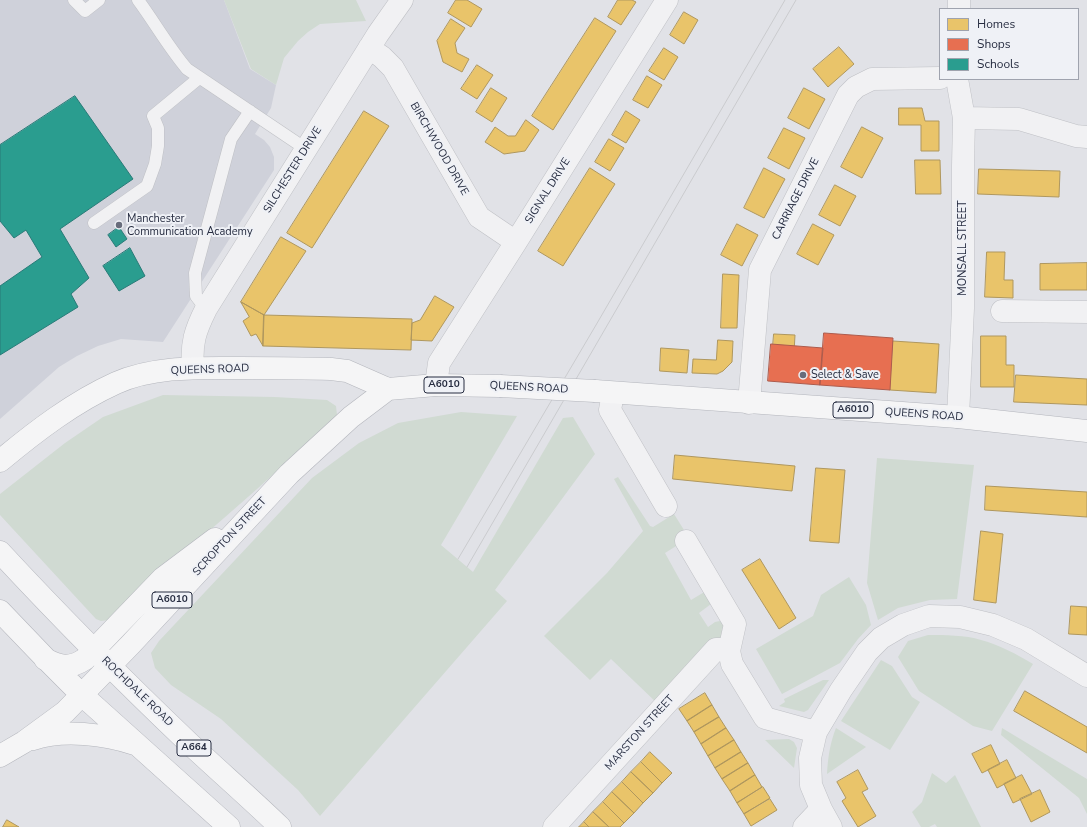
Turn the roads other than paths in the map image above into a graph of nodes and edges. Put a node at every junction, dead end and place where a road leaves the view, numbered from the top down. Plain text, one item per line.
1 (74, 0) edge
2 (99, 0) edge
3 (138, 0) edge
4 (402, 0) edge
5 (667, 0) edge
6 (369, 48) junction
7 (199, 78) junction
8 (939, 78) edge
9 (957, 80) edge
10 (250, 111) junction
11 (964, 118) junction
12 (1087, 137) edge
13 (306, 149) junction
14 (94, 223) dead end
15 (516, 242) junction
16 (206, 309) junction
17 (1002, 311) dead end
18 (1087, 312) edge
19 (193, 368) junction
20 (436, 385) junction
21 (388, 389) junction
22 (604, 392) junction
23 (748, 403) junction
24 (958, 417) junction
25 (1087, 431) edge
26 (0, 461) edge
27 (261, 504) junction
28 (666, 506) dead end
29 (686, 542) dead end
30 (0, 552) edge
31 (0, 611) edge
32 (94, 650) junction
33 (729, 651) junction
34 (44, 658) junction
35 (110, 666) junction
36 (1087, 676) edge
37 (82, 695) junction
38 (816, 732) junction
39 (24, 742) junction
40 (141, 747) junction
41 (0, 756) edge
42 (826, 818) edge
43 (229, 827) edge
44 (280, 827) edge
45 (554, 827) edge
46 (804, 827) edge

1 - 2 lane
3 - 7 lane
4 - 6 street, SILCHESTER DRIVE
5 - 15 street, SIGNAL DRIVE
6 - 13 street, SILCHESTER DRIVE
6 - 15 street, BIRCHWOOD DRIVE
7 - 10 lane
7 - 14 lane
8 - 23 street, CARRIAGE DRIVE
9 - 11 street, MONSALL STREET
10 - 13 lane
10 - 16 lane
11 - 12 street
11 - 24 street, MONSALL STREET
13 - 16 street, SILCHESTER DRIVE
15 - 20 street, SIGNAL DRIVE
16 - 19 street, SILCHESTER DRIVE
17 - 18 street
19 - 21 highway, QUEENS ROAD / A6010
19 - 26 highway, QUEENS ROAD / A6010
20 - 21 highway, QUEENS ROAD / A6010
20 - 22 highway, QUEENS ROAD / A6010, bridge
21 - 27 highway, SCROPTON STREET / A6010
22 - 23 highway, QUEENS ROAD / A6010
22 - 28 street
23 - 24 highway, QUEENS ROAD / A6010
24 - 25 highway, QUEENS ROAD / A6010
27 - 32 highway
27 - 35 highway, SCROPTON STREET / A6010
29 - 33 street
30 - 32 highway, ROCHDALE ROAD / A664
31 - 34 highway
32 - 34 highway
32 - 35 highway, ROCHDALE ROAD / A664
33 - 38 street
33 - 45 street, MARSTON STREET
34 - 37 highway
35 - 37 highway, SCROPTON STREET / A6010
35 - 44 highway, ROCHDALE ROAD / A664
36 - 38 street
37 - 39 highway, A6010
37 - 40 highway
38 - 42 street
39 - 40 highway
39 - 41 highway, A6010
40 - 43 highway
42 - 46 street

